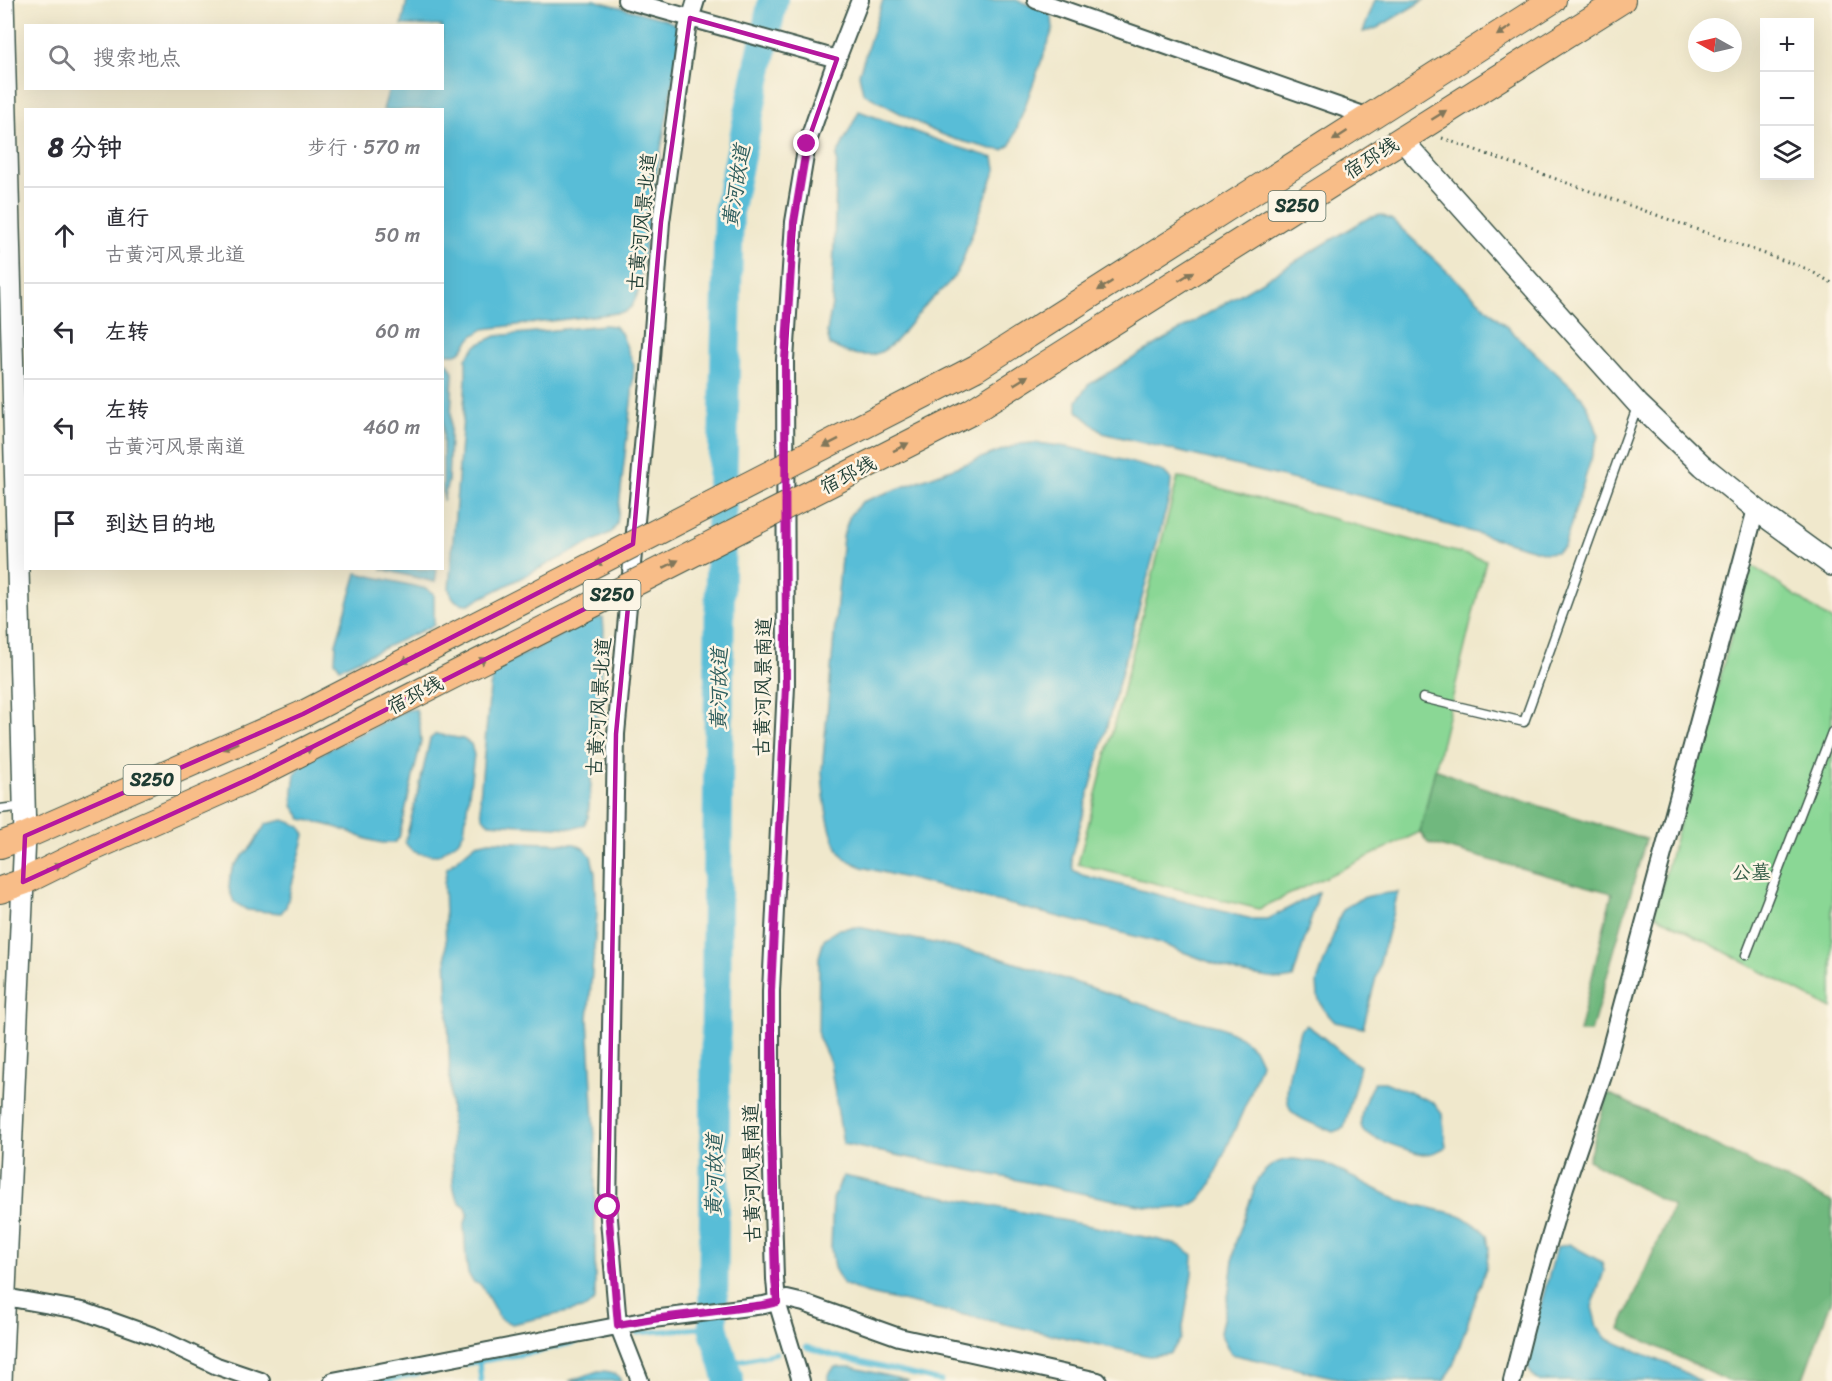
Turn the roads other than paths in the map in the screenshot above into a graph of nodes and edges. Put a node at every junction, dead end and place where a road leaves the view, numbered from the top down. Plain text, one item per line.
1 (3, 0) edge
2 (626, 0) edge
3 (696, 0) edge
4 (860, 0) edge
5 (1036, 0) edge
6 (1554, 0) edge
7 (1622, 0) edge
8 (698, 20) junction
9 (831, 58) junction
10 (1370, 117) junction
11 (1409, 134) junction
12 (5, 218) edge
13 (1638, 404) junction
14 (1756, 509) junction
15 (1832, 565) edge
16 (1423, 698) dead end
17 (1832, 732) edge
18 (24, 806) junction
19 (0, 810) edge
20 (25, 836) junction
21 (0, 845) edge
22 (11, 886) edge
23 (1746, 955) dead end
24 (6, 1134) edge
25 (5, 1297) junction
26 (771, 1304) junction
27 (618, 1325) junction
28 (1, 1381) edge
29 (261, 1381) edge
30 (333, 1381) edge
31 (640, 1381) edge
32 (801, 1381) edge
33 (1098, 1381) edge
34 (1512, 1381) edge

1 - 12 street
2 - 8 street
3 - 8 street, 古黄河风景北道
4 - 9 street, 古黄河风景南道
5 - 10 street
6 -> 10 main road, 宿邳线 / S250
11 -> 7 main road, 宿邳线 / S250
8 - 9 street
8 - 27 street, 古黄河风景北道
9 - 26 street, 古黄河风景南道
10 -> 20 main road, 宿邳线 / S250, bridge
11 - 13 street
22 -> 11 main road, 宿邳线 / S250, bridge
12 - 18 street
13 - 14 street
13 - 16 lane
14 - 15 street
14 - 34 street
17 - 23 lane
18 - 19 lane
18 - 20 street
20 - 21 main road, 宿邳线 / S250
20 - 22 street
22 - 24 street
24 - 25 street
25 - 28 street
25 - 29 street
26 - 27 street
26 - 32 street, 古黄河风景南道
26 - 33 street
27 - 30 street
27 - 31 street, 古黄河风景北道

